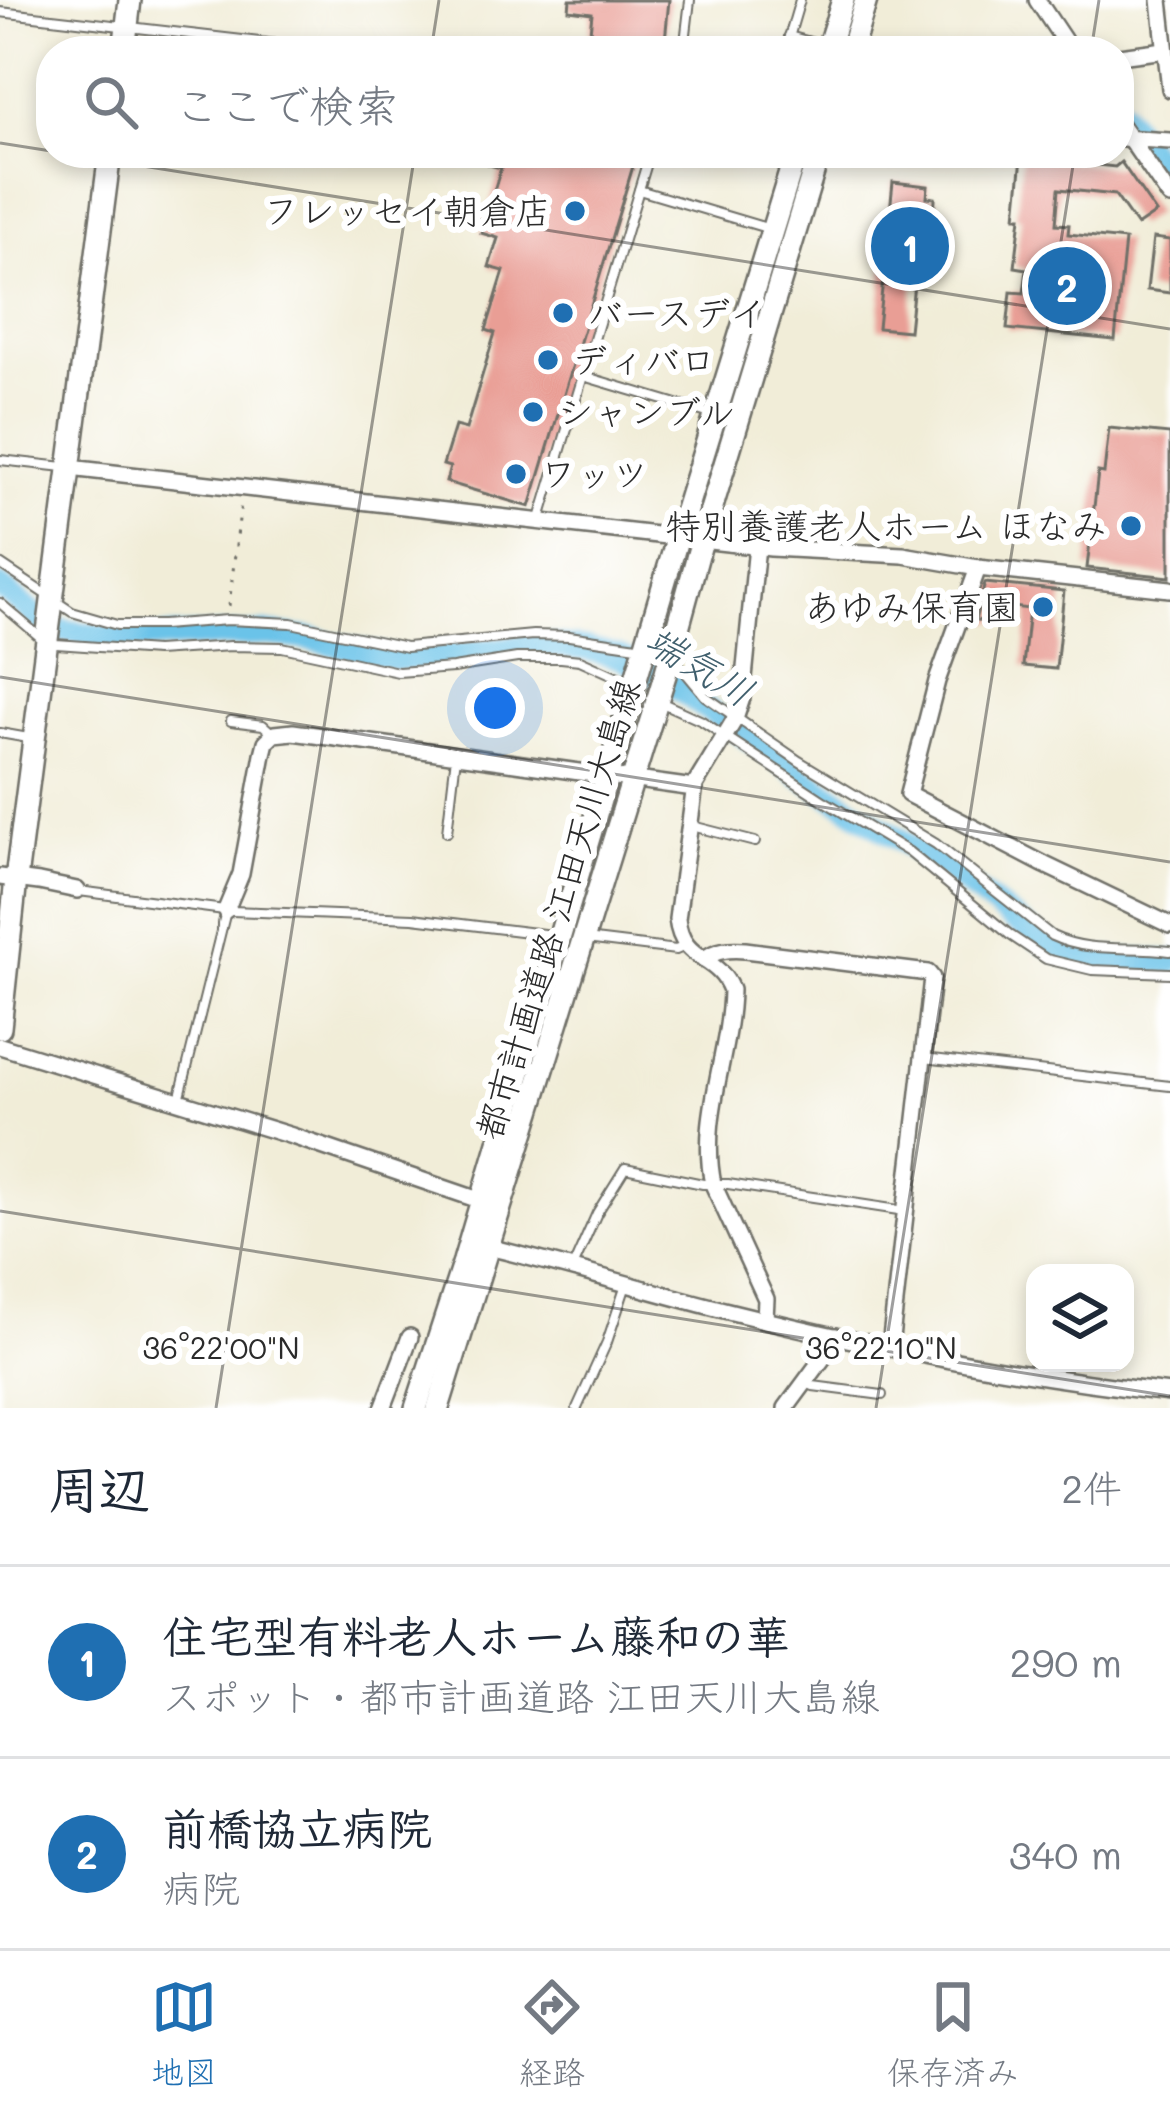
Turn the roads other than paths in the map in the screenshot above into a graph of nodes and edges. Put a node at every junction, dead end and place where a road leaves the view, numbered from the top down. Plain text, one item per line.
1 (130, 0) edge
2 (690, 0) edge
3 (800, 0) edge
4 (843, 0) edge
5 (866, 0) edge
6 (1037, 0) edge
7 (1160, 0) edge
8 (0, 12) edge
9 (127, 27) junction
10 (126, 36) edge
11 (206, 36) edge
12 (686, 36) edge
13 (789, 36) edge
14 (838, 36) edge
15 (844, 36) edge
16 (1061, 36) edge
17 (1165, 50) junction
18 (1134, 54) edge
19 (1170, 89) edge
20 (1134, 138) edge
21 (1134, 140) edge
22 (1170, 141) edge
23 (108, 168) edge
24 (646, 168) edge
25 (792, 168) edge
26 (815, 168) edge
27 (639, 190) junction
28 (1170, 197) edge
29 (773, 230) junction
30 (583, 376) junction
31 (716, 416) junction
32 (0, 460) edge
33 (70, 468) junction
34 (539, 520) junction
35 (678, 536) junction
36 (702, 540) junction
37 (757, 546) junction
38 (0, 565) edge
39 (978, 568) junction
40 (1170, 589) edge
41 (52, 602) junction
42 (0, 603) edge
43 (47, 639) junction
44 (667, 668) junction
45 (641, 669) junction
46 (658, 698) junction
47 (231, 721) dead end
48 (730, 726) junction
49 (0, 733) edge
50 (274, 734) junction
51 (34, 740) junction
52 (456, 754) junction
53 (609, 776) junction
54 (633, 779) junction
55 (694, 788) junction
56 (688, 825) junction
57 (447, 832) dead end
58 (755, 842) dead end
59 (8, 878) edge
60 (77, 890) joint
61 (226, 910) junction
62 (1170, 925) edge
63 (572, 937) junction
64 (685, 946) junction
65 (1170, 951) edge
66 (704, 960) junction
67 (1170, 973) edge
68 (0, 1028) edge
69 (0, 1046) edge
70 (924, 1058) junction
71 (1170, 1086) edge
72 (178, 1102) junction
73 (713, 1184) junction
74 (482, 1201) junction
75 (906, 1211) junction
76 (488, 1247) junction
77 (573, 1267) junction
78 (627, 1282) junction
79 (765, 1319) junction
80 (836, 1336) junction
81 (410, 1337) dead end
82 (890, 1347) junction
83 (806, 1382) junction
84 (391, 1388) junction
85 (1170, 1393) edge
86 (882, 1395) dead end
87 (425, 1404) edge
88 (383, 1408) edge
89 (577, 1408) edge
90 (785, 1408) edge

1 - 9 street
2 - 12 lane
3 - 13 lane
4 - 14 street
5 - 15 street
6 - 16 street
7 - 17 street
8 - 9 lane
9 - 10 street
9 - 11 lane
17 - 18 street
17 - 19 street
20 - 22 street
21 - 28 street
23 - 33 street
24 - 27 lane
25 - 29 street, 都市計画道路 江田天川大島線
26 - 36 street, 都市計画道路 江田天川大島線
27 - 29 lane
27 - 30 lane
29 - 31 street, 都市計画道路 江田天川大島線
30 - 31 lane
30 - 34 lane
31 - 35 street, 都市計画道路 江田天川大島線
32 - 33 lane
33 - 34 street
33 - 41 street
34 - 35 street
35 - 36 street
35 - 45 street, 都市計画道路 江田天川大島線
36 - 37 street
36 - 44 street, 都市計画道路 江田天川大島線
37 - 39 street
37 - 48 street
38 - 41 lane
39 - 40 street
39 - 62 street
41 - 43 street
41 - 45 lane
42 - 43 lane
43 - 45 lane
43 - 51 street
44 - 46 street, 都市計画道路 江田天川大島線
44 - 48 lane
45 - 53 street, 都市計画道路 江田天川大島線
46 - 48 lane
46 - 54 street, 都市計画道路 江田天川大島線
47 - 50 lane
48 - 55 street
48 - 65 lane
48 - 67 lane
49 - 51 lane
50 - 52 street
50 - 61 street
51 - 59 street
52 - 53 street
52 - 57 lane
53 - 54 street
53 - 63 street, 都市計画道路 江田天川大島線
54 - 55 street
54 - 63 street, 都市計画道路 江田天川大島線
55 - 56 street
56 - 58 lane
56 - 64 street
59 - 60 street
59 - 68 street
60 - 61 lane
61 - 63 lane
61 - 72 lane
63 - 64 lane
63 - 74 street, 都市計画道路 江田天川大島線
63 - 76 street, 都市計画道路 江田天川大島線
64 - 66 street
66 - 70 street
66 - 73 street
69 - 72 street
70 - 71 lane
70 - 75 street
72 - 74 street
73 - 75 lane
73 - 77 lane
73 - 79 street
74 - 87 street, 都市計画道路 江田天川大島線
75 - 82 street
76 - 77 street
76 - 87 street, 都市計画道路 江田天川大島線
77 - 78 street
78 - 79 street
78 - 89 lane
79 - 80 street
80 - 82 street
80 - 83 street
81 - 84 street
82 - 85 street
83 - 86 lane
83 - 90 street
84 - 87 street
84 - 88 street

